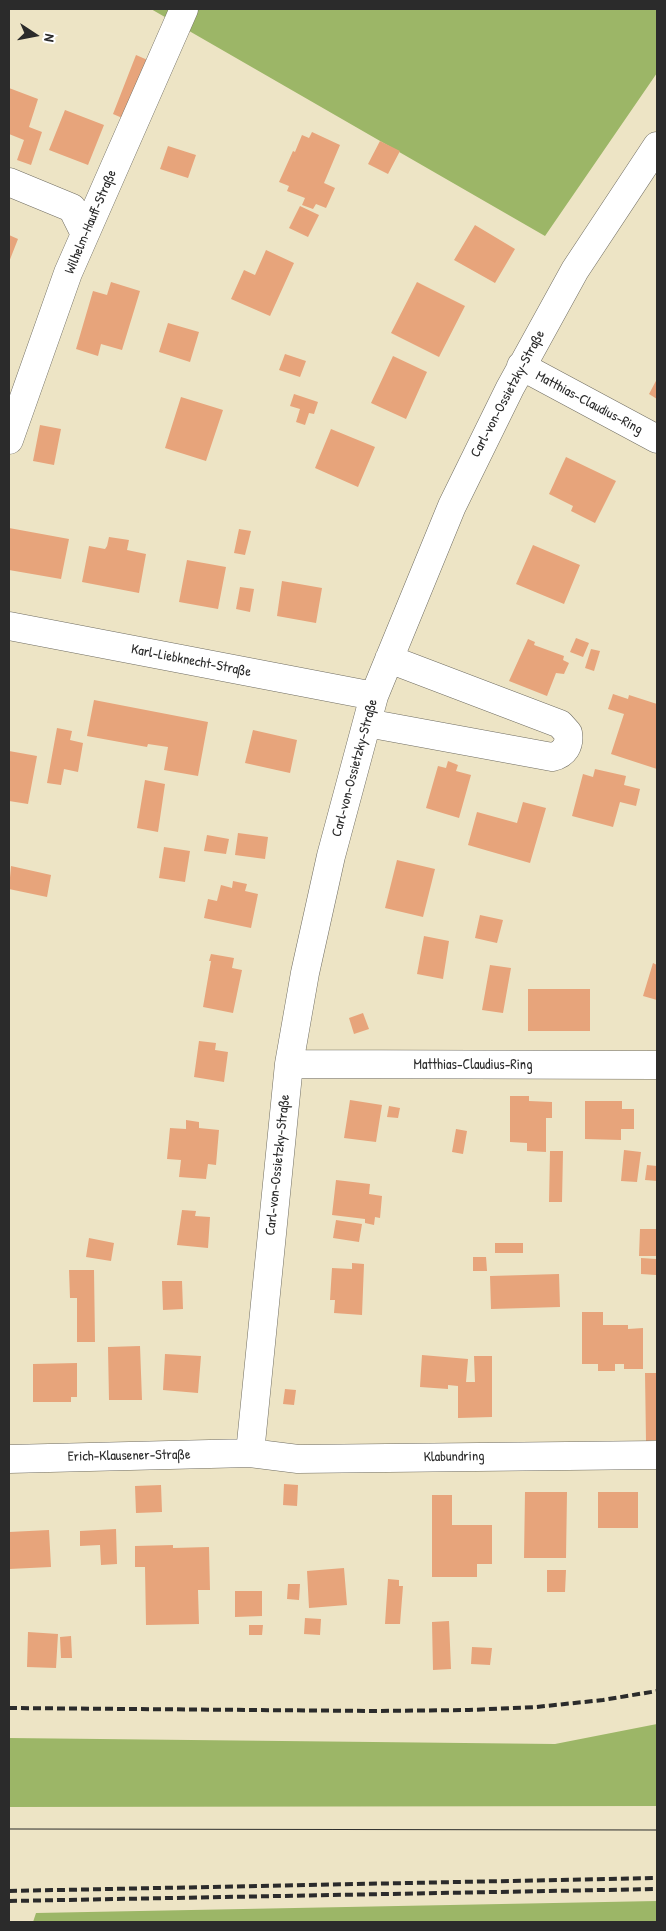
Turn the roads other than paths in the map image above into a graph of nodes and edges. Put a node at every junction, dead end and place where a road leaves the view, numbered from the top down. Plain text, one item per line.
1 (184, 9) edge
2 (657, 146) edge
3 (9, 182) edge
4 (85, 234) junction
5 (521, 366) junction
6 (657, 439) edge
7 (9, 440) edge
8 (9, 626) edge
9 (389, 659) junction
10 (374, 696) junction
11 (367, 723) junction
12 (289, 1064) junction
13 (657, 1065) edge
14 (250, 1454) junction
15 (657, 1455) edge
16 (9, 1459) edge

1 - 4 street, Wilhelm-Hauff-Straße
2 - 5 street, Carl-von-Ossietzky-Straße
3 - 4 street
4 - 7 street, Wilhelm-Hauff-Straße
5 - 6 street, Matthias-Claudius-Ring
5 - 9 street, Carl-von-Ossietzky-Straße
8 - 10 street, Karl-Liebknecht-Straße
9 - 10 street, Carl-von-Ossietzky-Straße
9 - 11 street
10 - 11 street, Carl-von-Ossietzky-Straße
11 - 12 street, Carl-von-Ossietzky-Straße
12 - 13 street, Matthias-Claudius-Ring
12 - 14 street, Carl-von-Ossietzky-Straße
14 - 15 street, Klabundring
14 - 16 street, Erich-Klausener-Straße

